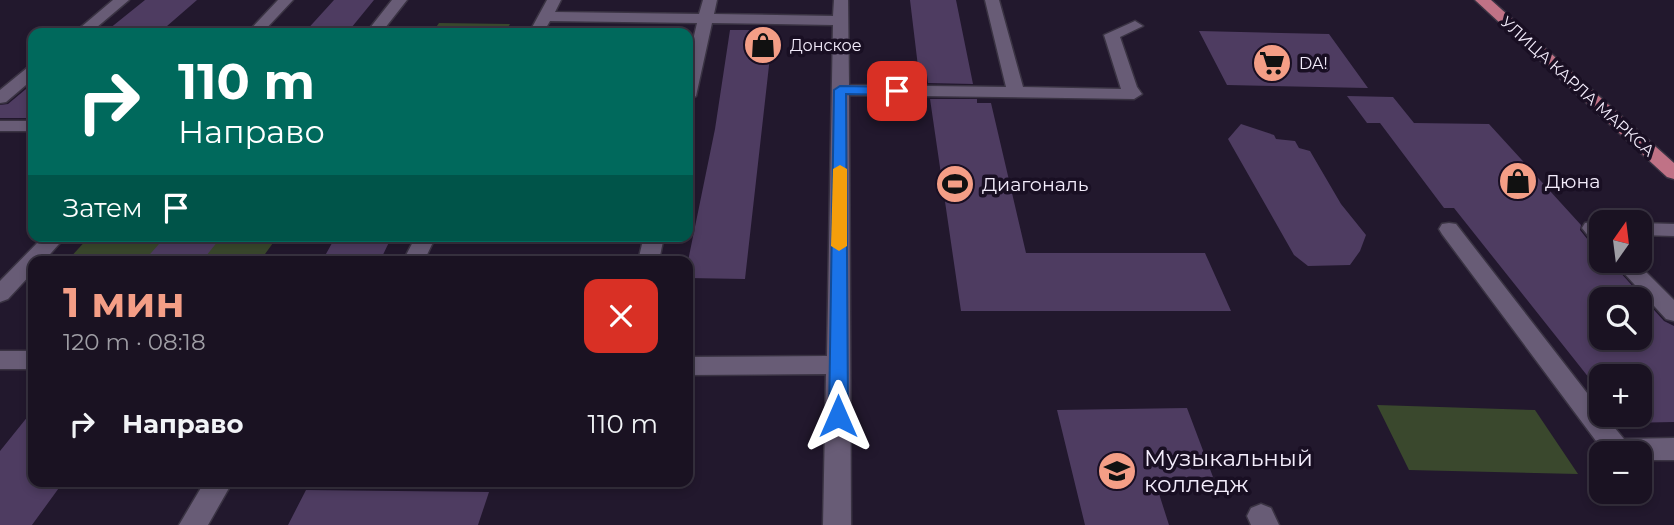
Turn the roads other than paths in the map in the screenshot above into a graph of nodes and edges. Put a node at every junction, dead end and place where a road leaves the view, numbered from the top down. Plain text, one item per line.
1 (122, 0) edge
2 (286, 0) edge
3 (400, 0) edge
4 (554, 0) edge
5 (710, 0) edge
6 (992, 0) edge
7 (1482, 0) edge
8 (841, 11) edge
9 (545, 16) junction
10 (706, 19) junction
11 (1135, 26) dead end
12 (86, 28) edge
13 (259, 28) edge
14 (377, 28) edge
15 (539, 28) edge
16 (28, 75) edge
17 (693, 75) edge
18 (840, 90) junction
19 (1016, 93) junction
20 (0, 98) edge
21 (0, 126) edge
22 (28, 126) edge
23 (1674, 173) edge
24 (1449, 229) dead end
25 (1652, 229) edge
26 (1674, 230) edge
27 (50, 242) edge
28 (37, 256) edge
29 (28, 265) edge
30 (1635, 273) edge
31 (0, 294) edge
32 (1674, 313) edge
33 (0, 360) edge
34 (28, 360) edge
35 (839, 365) junction
36 (693, 366) edge
37 (1674, 449) edge
38 (216, 487) edge
39 (193, 525) edge
40 (837, 525) edge

1 - 12 street
2 - 13 street
3 - 14 street
4 - 9 street
5 - 10 street
6 - 19 street
7 - 23 main road, УЛИЦА КАРЛА МАРКСА
8 - 10 street
8 - 18 street
9 - 10 street
9 - 15 street
10 - 17 street
11 - 19 street
16 - 20 street
18 - 19 street
18 - 35 street
21 - 22 street
24 - 37 street
25 - 26 street
27 - 28 street
29 - 31 street
30 - 32 street
33 - 34 street
35 - 36 street
35 - 40 street
38 - 39 street

